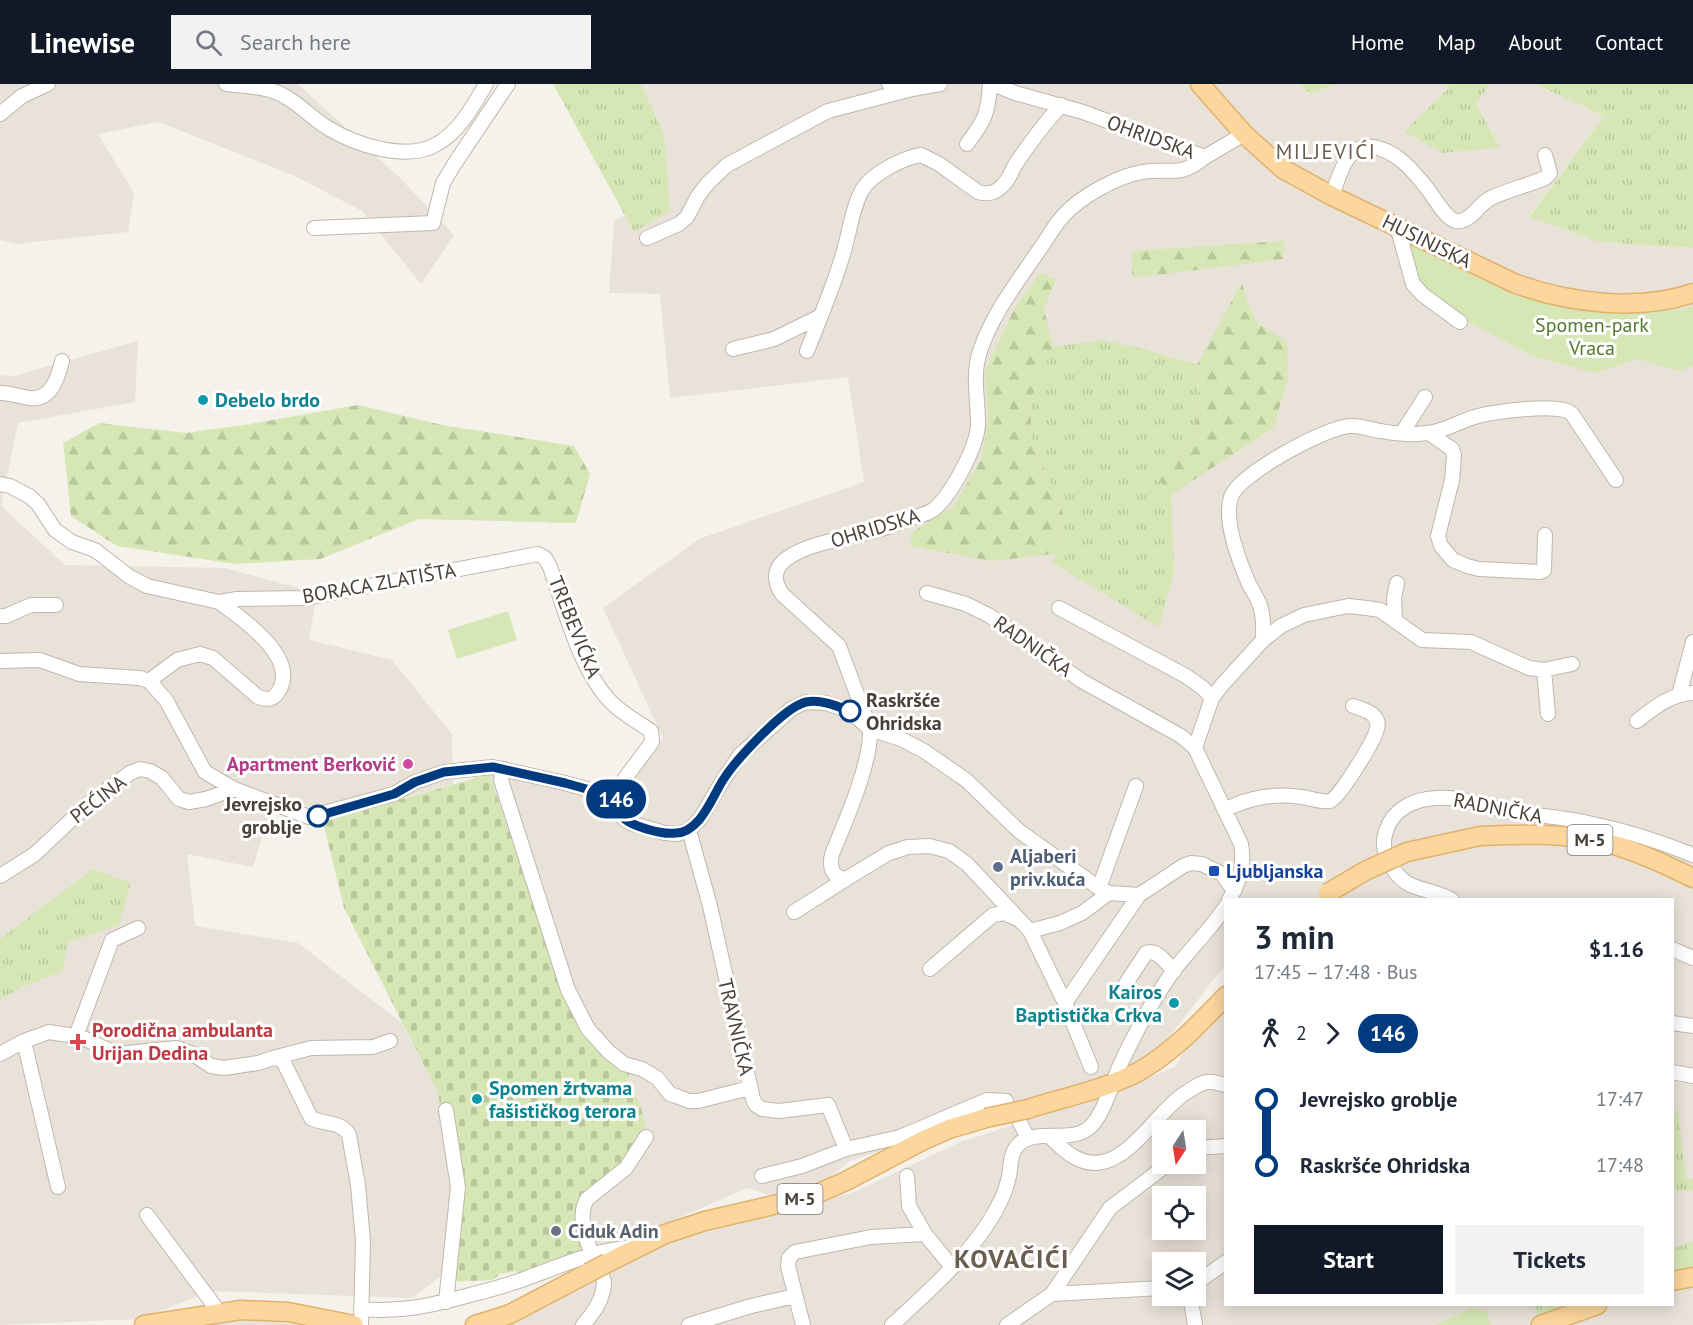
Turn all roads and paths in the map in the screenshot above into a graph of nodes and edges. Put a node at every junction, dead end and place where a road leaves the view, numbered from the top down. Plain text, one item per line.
1 (48, 84) edge
2 (226, 84) edge
3 (486, 84) edge
4 (508, 84) edge
5 (889, 84) edge
6 (940, 84) edge
7 (991, 84) edge
8 (1200, 84) edge
9 (912, 89) junction
10 (1061, 105) junction
11 (0, 114) edge
12 (1244, 134) junction
13 (967, 144) dead end
14 (1545, 155) dead end
15 (1205, 157) junction
16 (1332, 196) junction
17 (1397, 226) junction
18 (314, 228) dead end
19 (647, 238) dead end
20 (1693, 293) edge
21 (821, 316) junction
22 (1460, 322) dead end
23 (734, 348) dead end
24 (807, 351) dead end
25 (62, 361) dead end
26 (0, 393) edge
27 (1425, 397) dead end
28 (1402, 433) junction
29 (1429, 433) junction
30 (1616, 480) dead end
31 (0, 484) edge
32 (1545, 535) dead end
33 (538, 554) joint
34 (1397, 583) dead end
35 (927, 593) dead end
36 (219, 602) junction
37 (56, 605) dead end
38 (1059, 608) dead end
39 (0, 616) edge
40 (1395, 619) junction
41 (1263, 640) junction
42 (1693, 642) edge
43 (0, 661) edge
44 (1572, 664) dead end
45 (1544, 670) junction
46 (149, 681) junction
47 (1686, 694) edge
48 (1212, 698) junction
49 (1353, 706) dead end
50 (1548, 714) dead end
51 (1637, 721) dead end
52 (870, 729) junction
53 (1195, 748) junction
54 (504, 769) junction
55 (1136, 786) dead end
56 (234, 789) junction
57 (615, 797) junction
58 (1226, 810) junction
59 (689, 830) junction
60 (1693, 855) edge
61 (0, 876) edge
62 (1693, 878) edge
63 (846, 879) junction
64 (1104, 891) junction
65 (1139, 895) junction
66 (1232, 896) edge
67 (1325, 897) edge
68 (1448, 898) edge
69 (1224, 909) edge
70 (794, 912) dead end
71 (1026, 926) junction
72 (138, 928) dead end
73 (1674, 951) edge
74 (1693, 958) edge
75 (930, 969) dead end
76 (1174, 971) junction
77 (1121, 991) dead end
78 (1224, 998) edge
79 (1065, 1003) junction
80 (1674, 1023) edge
81 (1693, 1026) edge
82 (76, 1036) junction
83 (24, 1041) junction
84 (390, 1041) dead end
85 (0, 1054) edge
86 (273, 1058) junction
87 (1091, 1067) dead end
88 (1674, 1072) edge
89 (1693, 1076) edge
90 (1113, 1082) junction
91 (1224, 1085) edge
92 (750, 1088) junction
93 (1006, 1101) dead end
94 (446, 1110) dead end
95 (1023, 1114) junction
96 (646, 1137) dead end
97 (1050, 1137) junction
98 (1028, 1138) junction
99 (1224, 1146) edge
100 (1206, 1147) edge
101 (846, 1149) junction
102 (1155, 1174) edge
103 (762, 1176) dead end
104 (907, 1176) dead end
105 (58, 1187) dead end
106 (147, 1215) dead end
107 (925, 1234) junction
108 (599, 1258) junction
109 (1224, 1263) edge
110 (952, 1267) junction
111 (1206, 1276) edge
112 (1693, 1277) edge
113 (1674, 1281) edge
114 (1152, 1289) edge
115 (1052, 1294) junction
116 (795, 1296) junction
117 (446, 1302) junction
118 (1192, 1306) edge
119 (1594, 1306) edge
120 (219, 1312) junction
121 (358, 1317) edge
122 (144, 1325) edge
123 (361, 1325) edge
124 (475, 1325) edge
125 (583, 1325) edge
126 (689, 1325) edge
127 (803, 1325) edge
128 (892, 1325) edge
129 (1007, 1325) edge
130 (1195, 1325) edge
131 (1541, 1325) edge

1 - 11 street
2 - 3 street
4 - 18 street
5 - 9 street
6 - 9 street
7 - 10 street, OHRIDSKA
7 - 13 street
8 - 12 main road, HUSINJSKA
9 - 19 street
10 - 15 street, OHRIDSKA
10 - 21 street
12 - 15 street, OHRIDSKA
12 - 16 main road, HUSINJSKA
14 - 16 street
15 - 52 street, OHRIDSKA
16 - 17 main road, HUSINJSKA
17 - 20 main road, HUSINJSKA
17 - 22 street
21 - 23 street
21 - 24 street
25 - 26 street
27 - 28 street
28 - 29 street
28 - 41 street
29 - 30 street
29 - 32 street
31 - 36 street, BORACA ZLATIŠTA
33 - 36 street, BORACA ZLATIŠTA
33 - 57 street, TREBEVIĆKA
34 - 40 street
35 - 53 street, RADNIČKA
36 - 46 street, BORACA ZLATIŠTA
37 - 39 street
38 - 48 street
40 - 41 street
40 - 45 street
41 - 48 street
42 - 47 street
43 - 46 street
44 - 45 street
45 - 50 street
46 - 56 street
47 - 51 street
48 - 53 street
49 - 58 street
52 - 59 street
52 - 63 street
52 - 64 street
53 - 58 street
54 - 56 street
54 - 57 street
54 - 92 street
55 - 64 street
56 - 61 street, PEĆINA
57 - 59 street
58 - 66 street
59 - 92 street, TRAVNIČKA
60 - 68 street, RADNIČKA
62 - 67 main road, M-5, bridge
63 - 70 street
63 - 71 street
64 - 65 street
64 - 71 street
65 - 66 street
65 - 79 street
69 - 76 street
71 - 75 street
71 - 79 street
72 - 82 street
73 - 74 street
76 - 77 street
76 - 90 street
78 - 90 main road, M-5
79 - 87 street
80 - 81 street
82 - 83 street
82 - 86 street
83 - 85 street
83 - 105 street
84 - 86 street
86 - 121 street
88 - 89 street
90 - 95 main road, M-5
90 - 97 street
91 - 97 street
92 - 101 street, TRAVNIČKA
93 - 101 street
94 - 117 street
95 - 98 street
95 - 108 main road, M-5, bridge
96 - 108 street
97 - 98 street
98 - 110 street
99 - 100 street
101 - 103 street
102 - 115 street
104 - 107 street
106 - 120 street
107 - 110 street
107 - 116 street
108 - 117 street
108 - 124 main road, M-5, bridge
108 - 125 street
109 - 111 street
110 - 128 street
112 - 113 main road
114 - 115 street
115 - 129 street
116 - 126 street
116 - 127 street
117 - 121 street
118 - 130 street
119 - 131 main road
120 - 121 main road
120 - 122 main road
121 - 123 street

